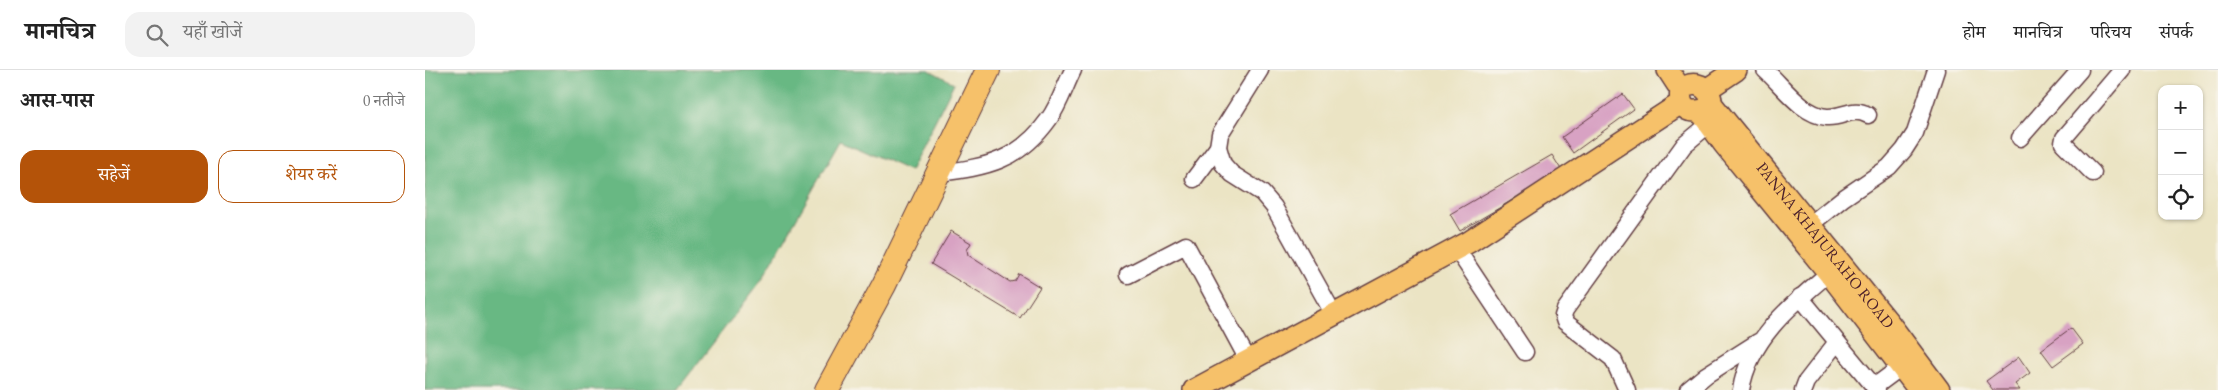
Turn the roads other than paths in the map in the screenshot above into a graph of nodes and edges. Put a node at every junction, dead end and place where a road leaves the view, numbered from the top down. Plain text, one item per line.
1 (988, 70) edge
2 (1073, 70) edge
3 (1260, 70) edge
4 (1668, 70) edge
5 (1736, 70) edge
6 (1765, 70) edge
7 (1936, 70) edge
8 (2080, 70) edge
9 (2121, 70) edge
10 (1696, 96) edge
11 (1868, 115) dead end
12 (2020, 138) dead end
13 (1219, 147) junction
14 (939, 173) junction
15 (2093, 173) dead end
16 (1194, 179) dead end
17 (1804, 230) junction
18 (1456, 248) junction
19 (1829, 273) junction
20 (1128, 275) dead end
21 (1800, 297) junction
22 (1333, 314) junction
23 (1759, 342) junction
24 (1837, 342) junction
25 (1525, 352) dead end
26 (1248, 360) junction
27 (1901, 366) junction
28 (1871, 387) edge
29 (827, 390) edge
30 (1194, 390) edge
31 (1627, 390) edge
32 (1688, 390) edge
33 (1741, 390) edge
34 (1803, 390) edge
35 (1919, 390) edge
36 (1939, 390) edge

1 - 14 highway
2 - 14 street
3 - 13 street
4 - 10 main road, PANNA KHAJURAHO ROAD
5 - 10 main road
6 - 11 street
7 - 17 street
8 - 12 street
9 - 15 street
10 - 17 main road, PANNA KHAJURAHO ROAD
10 - 18 main road
10 - 31 street
13 - 16 street
13 - 22 street
14 - 29 highway
17 - 19 main road, PANNA KHAJURAHO ROAD
17 - 36 main road, PANNA KHAJURAHO ROAD
18 - 22 main road
18 - 25 street
19 - 21 street
19 - 27 main road, PANNA KHAJURAHO ROAD
20 - 26 street
21 - 23 street
21 - 24 street
22 - 26 main road
23 - 32 street
23 - 33 street
24 - 28 street
24 - 34 street
26 - 30 main road
27 - 28 street
27 - 35 main road, PANNA KHAJURAHO ROAD

